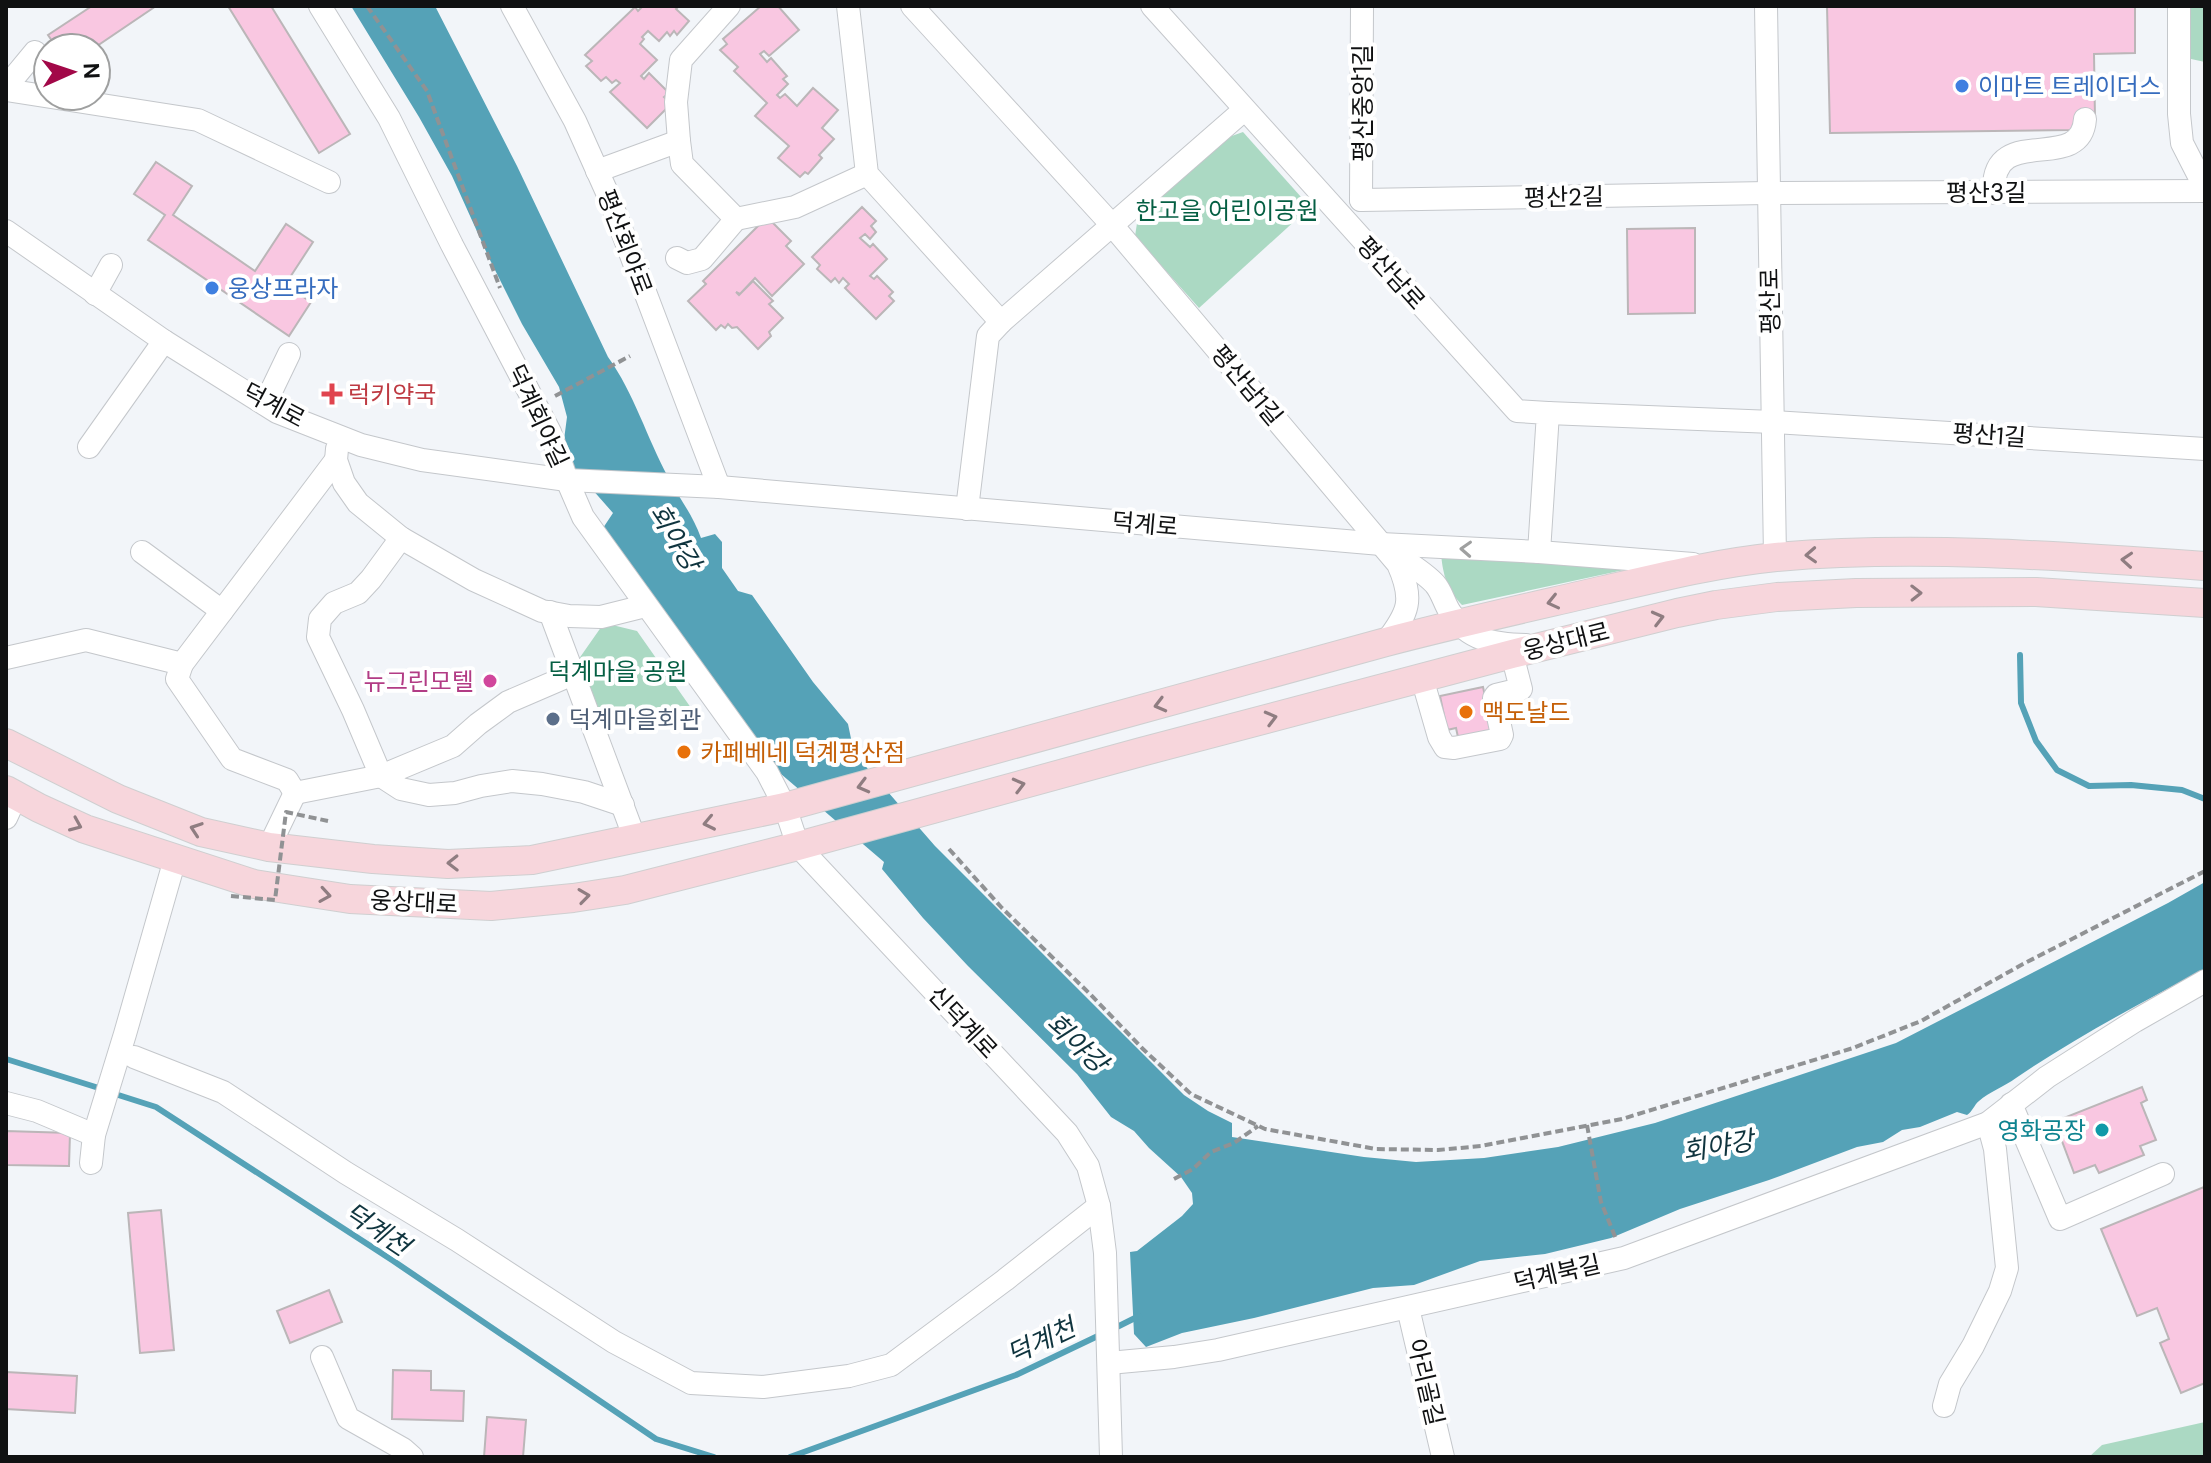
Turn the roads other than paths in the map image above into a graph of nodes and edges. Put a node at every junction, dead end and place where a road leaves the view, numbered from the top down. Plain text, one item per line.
1 (320, 6) edge
2 (512, 6) edge
3 (729, 6) edge
4 (848, 6) edge
5 (912, 6) edge
6 (1152, 6) edge
7 (1362, 6) edge
8 (1766, 6) edge
9 (2179, 6) edge
10 (32, 56) edge
11 (6, 88) edge
12 (1244, 110) junction
13 (2085, 119) dead end
14 (679, 141) junction
15 (597, 171) junction
16 (867, 174) junction
17 (329, 182) dead end
18 (2205, 189) edge
19 (1767, 193) junction
20 (1994, 193) junction
21 (1361, 200) junction
22 (1342, 218) junction
23 (736, 219) junction
24 (1112, 225) junction
25 (6, 231) edge
26 (677, 258) dead end
27 (111, 265) dead end
28 (95, 294) junction
29 (1001, 322) junction
30 (164, 341) junction
31 (289, 354) dead end
32 (265, 404) junction
33 (1548, 413) junction
34 (1773, 422) junction
35 (339, 436) junction
36 (89, 447) dead end
37 (2205, 449) edge
38 (336, 460) junction
39 (574, 480) junction
40 (712, 487) junction
41 (967, 509) junction
42 (401, 538) junction
43 (1381, 544) junction
44 (142, 552) dead end
45 (1539, 552) junction
46 (1775, 557) junction
47 (1711, 566) junction
48 (2205, 566) edge
49 (1777, 597) junction
50 (2205, 603) edge
51 (645, 606) junction
52 (222, 611) junction
53 (550, 612) junction
54 (1458, 623) junction
55 (1386, 642) junction
56 (1544, 646) junction
57 (1512, 654) junction
58 (6, 658) edge
59 (182, 664) junction
60 (573, 674) junction
61 (1422, 678) junction
62 (6, 743) edge
63 (381, 776) junction
64 (295, 793) junction
65 (9, 801) edge
66 (623, 805) junction
67 (794, 805) junction
68 (635, 839) junction
69 (798, 846) junction
70 (269, 847) junction
71 (175, 859) junction
72 (2205, 981) edge
73 (134, 1057) dead end
74 (6, 1103) edge
75 (2011, 1104) junction
76 (1988, 1123) junction
77 (94, 1135) junction
78 (91, 1163) dead end
79 (2163, 1174) dead end
80 (1099, 1206) junction
81 (1408, 1308) junction
82 (322, 1357) dead end
83 (1109, 1363) junction
84 (1944, 1406) dead end
85 (412, 1457) edge
86 (1111, 1457) edge
87 (1443, 1457) edge

1 - 39 street, 덕계회야길
2 - 15 street, 평산회야로
3 - 14 street
4 - 16 street
5 - 24 street, 평산남1길
6 - 12 street, 평산남로
7 - 21 street, 평산중앙1길
8 - 19 street, 평산로
9 - 18 street
10 - 11 street
11 - 17 street
12 - 22 street, 평산남로
12 - 24 street
13 - 20 street
14 - 15 street
14 - 23 street
15 - 40 street, 평산회야로
16 - 23 street
16 - 29 street
18 - 20 street, 평산3길
19 - 20 street, 평산3길
19 - 21 street, 평산2길
19 - 34 street, 평산로
21 - 22 street
22 - 33 street, 평산남로
23 - 26 street
24 - 29 street
24 - 43 street, 평산남1길
25 - 28 street, 덕계로
27 - 28 street
28 - 30 street, 덕계로
29 - 41 street
30 - 32 street, 덕계로
30 - 36 street
31 - 32 street
32 - 35 street, 덕계로
33 - 34 street, 평산남로
33 - 45 street
34 - 37 street, 평산1길
34 - 46 street, 평산로
35 - 38 street
35 - 39 street, 덕계로
38 - 42 street
38 - 52 street
39 - 40 street, 덕계로
39 - 51 street, 덕계회야길
40 - 41 street, 덕계로
41 - 43 street, 덕계로
42 - 53 street
42 - 63 street
45 -> 43 street, 덕계로
43 - 54 street
43 - 55 street
44 - 52 street
45 - 47 street, 덕계로
46 - 47 main road
48 -> 46 main road
46 - 49 main road, 평산로
47 -> 54 main road
49 -> 50 main road, 웅상대로
56 -> 49 main road, 웅상대로
51 - 53 street
51 - 67 street, 덕계회야길
52 - 59 street
53 - 60 street
54 - 55 main road
54 - 56 street
55 -> 67 main road
56 - 57 main road, 웅상대로
57 - 61 main road, 웅상대로
57 - 61 street
58 - 59 street
59 - 64 street
60 - 63 street
60 - 66 street
69 -> 61 main road, 웅상대로
70 -> 62 main road
63 - 64 street
63 - 66 street
64 - 70 street
65 -> 71 main road, 웅상대로
66 - 68 street
67 -> 68 main road
67 - 69 street, 신덕계로
68 -> 70 main road
71 -> 69 main road, 웅상대로
69 - 80 street, 신덕계로
71 - 77 street
72 - 75 street, 덕계북길
73 - 80 street
74 - 77 street
75 - 76 street, 덕계북길
75 - 79 street
76 - 81 street, 덕계북길
76 - 84 street
77 - 78 street
80 - 83 street, 신덕계로
81 - 83 street, 덕계북길
81 - 87 street, 아리골길
82 - 85 street
83 - 86 street

